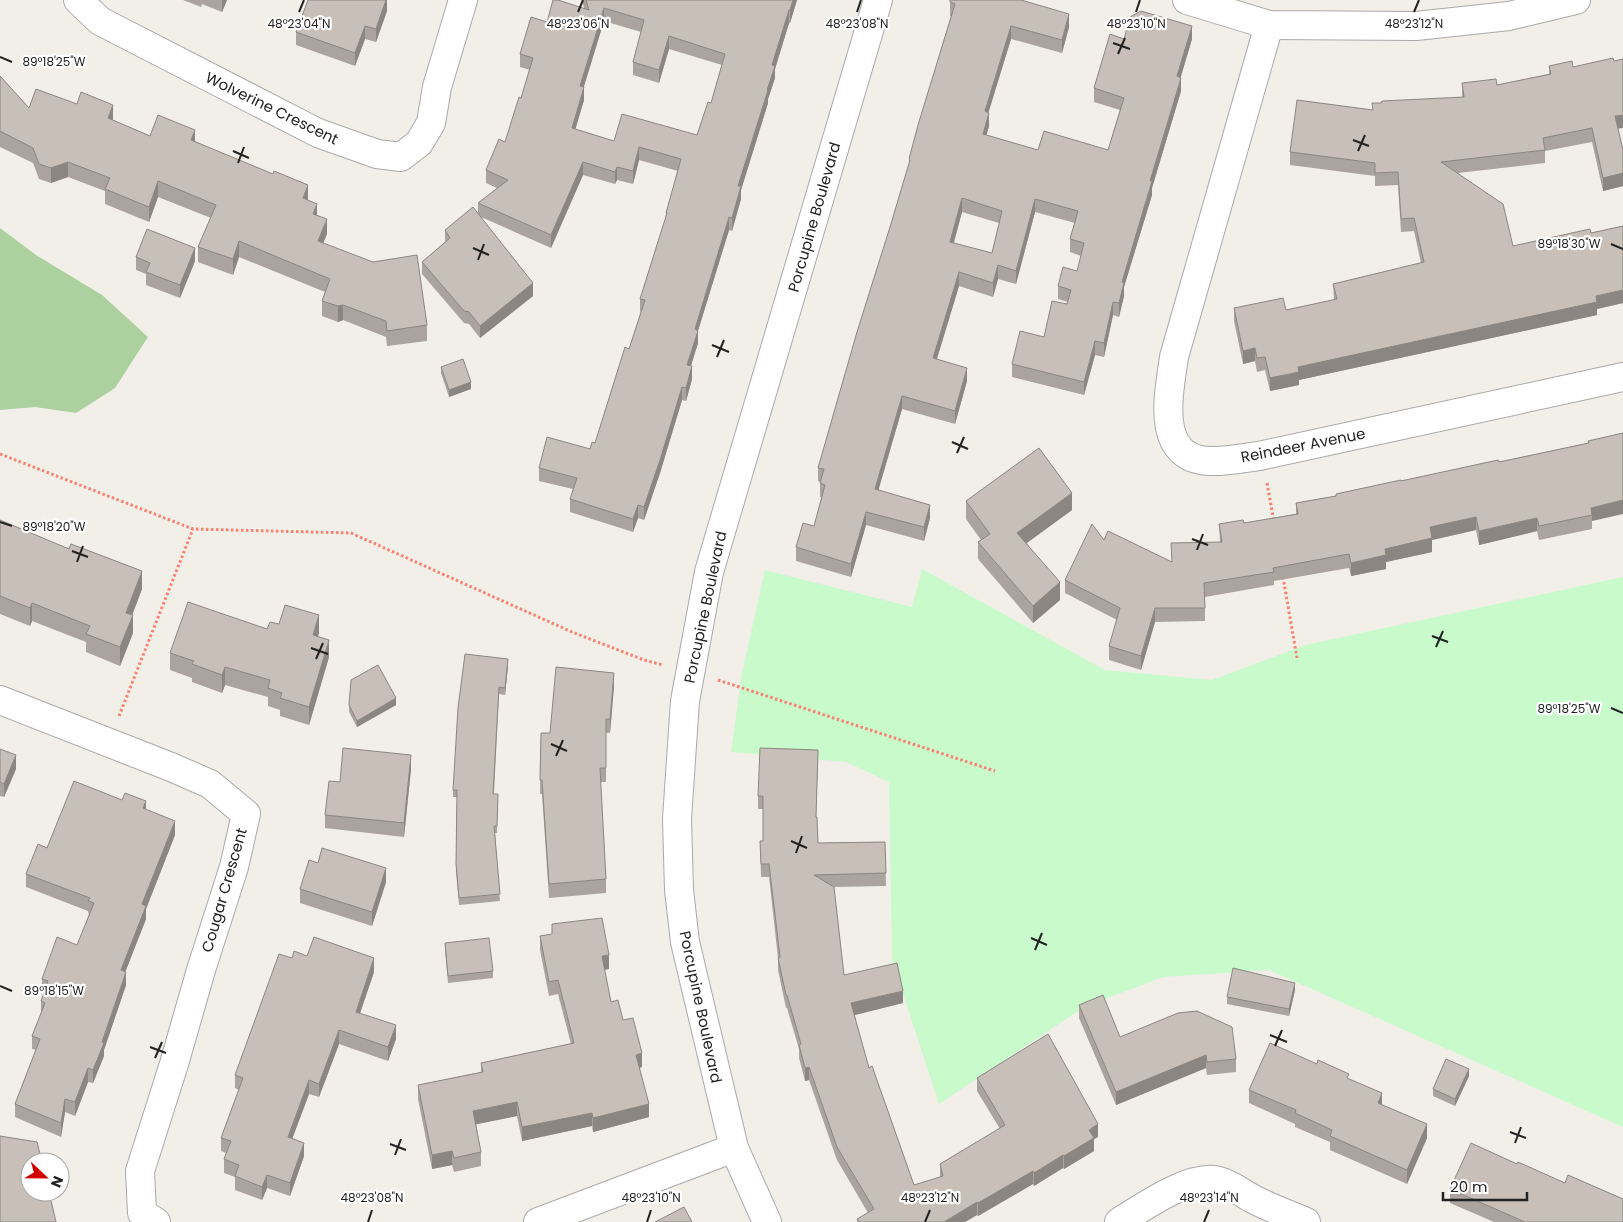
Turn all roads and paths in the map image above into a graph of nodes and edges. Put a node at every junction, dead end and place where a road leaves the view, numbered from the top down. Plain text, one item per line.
1 (78, 0) edge
2 (463, 0) edge
3 (878, 0) edge
4 (1187, 0) edge
5 (1576, 0) edge
6 (1269, 25) junction
7 (1623, 377) edge
8 (0, 454) edge
9 (1262, 456) junction
10 (193, 529) junction
11 (1275, 530) edge
12 (1282, 569) edge
13 (1297, 658) dead end
14 (690, 671) junction
15 (0, 700) edge
16 (109, 742) junction
17 (995, 771) dead end
18 (734, 1148) junction
19 (156, 1222) edge
20 (538, 1222) edge
21 (768, 1222) edge
22 (1119, 1222) edge
23 (1306, 1222) edge

1 - 2 street, Wolverine Crescent
3 - 14 street, Porcupine Boulevard
4 - 6 street
5 - 6 street
6 - 9 street, Reindeer Avenue
7 - 9 street, Reindeer Avenue
8 - 10 path
9 - 11 path
10 - 14 path
10 - 16 path
12 - 13 path
14 - 17 path
14 - 18 street, Porcupine Boulevard
15 - 16 street, Cougar Crescent
16 - 19 street, Cougar Crescent
18 - 20 street
18 - 21 street, Porcupine Boulevard
22 - 23 street

